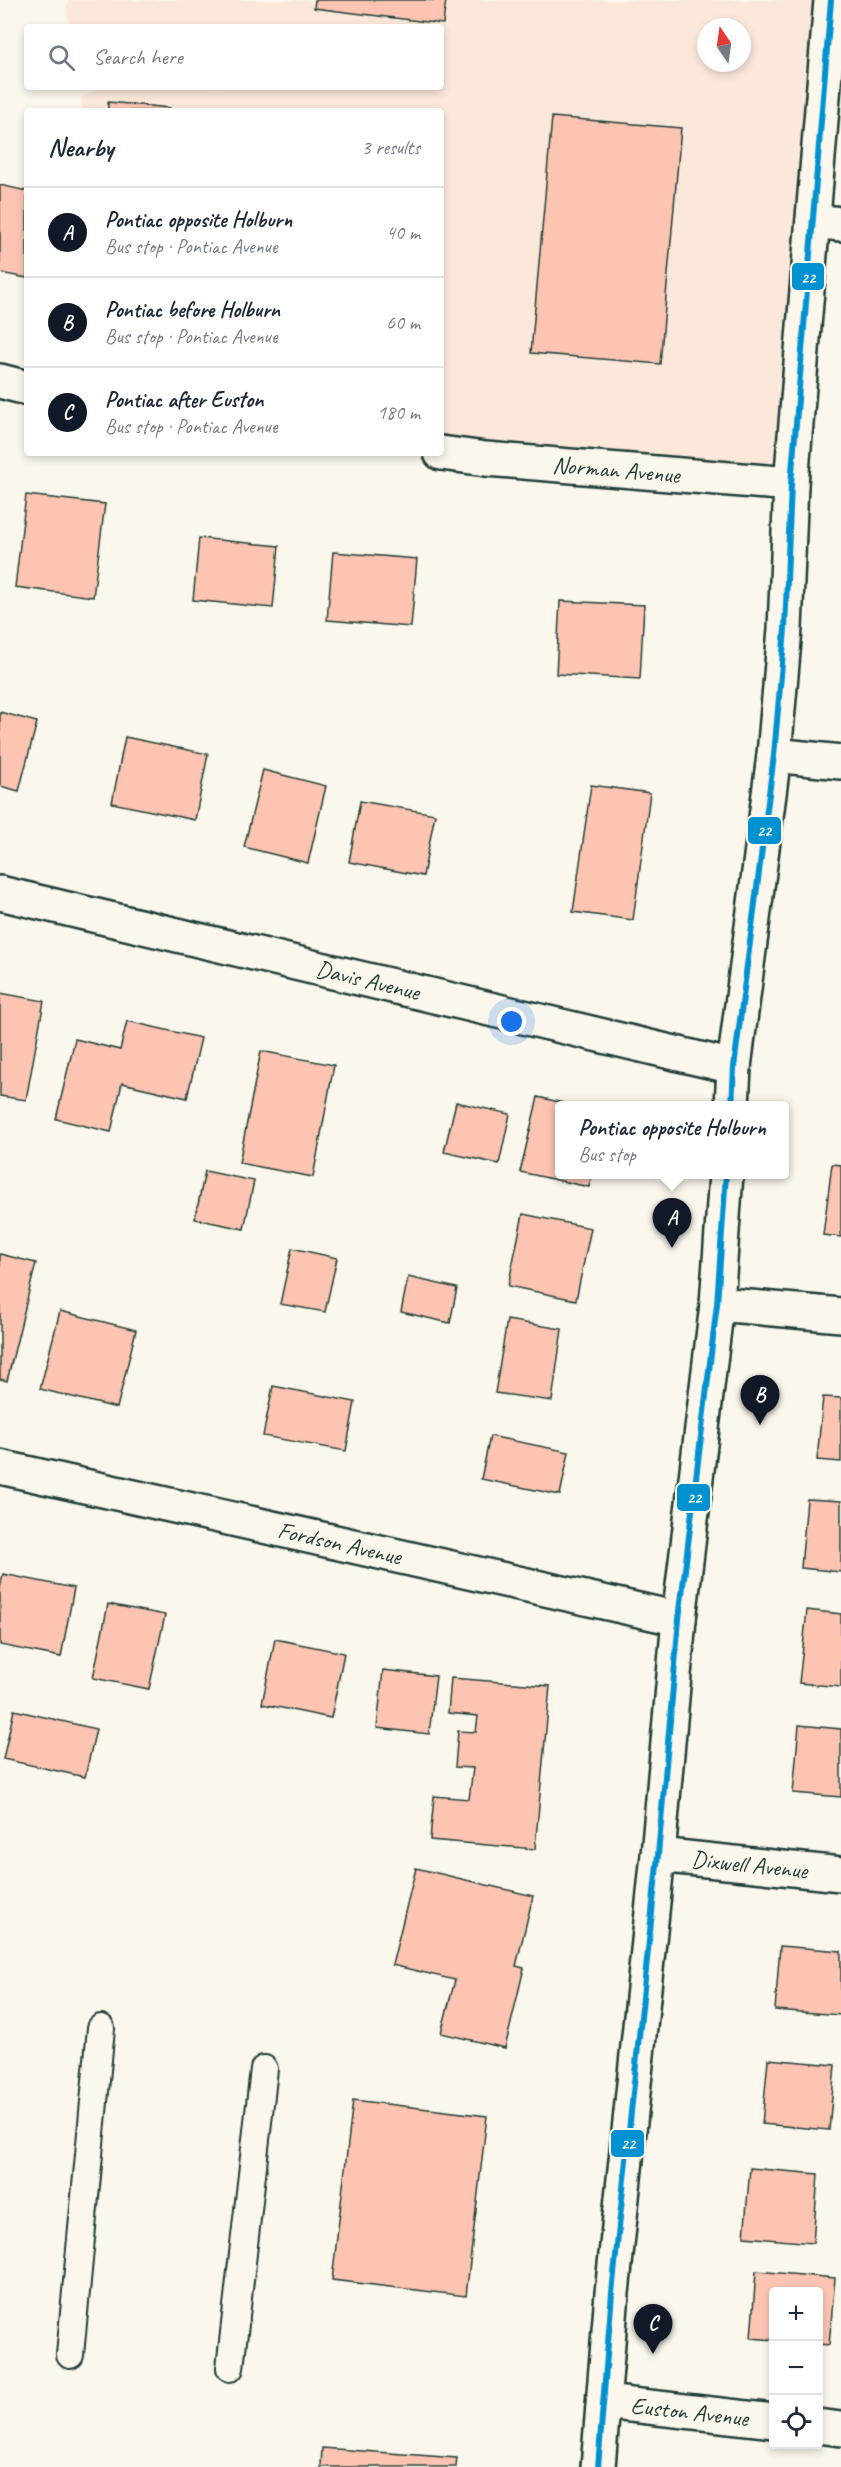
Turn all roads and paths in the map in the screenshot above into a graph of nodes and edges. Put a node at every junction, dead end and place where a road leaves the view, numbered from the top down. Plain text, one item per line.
1 (831, 0) edge
2 (827, 222) edge
3 (0, 381) edge
4 (24, 387) edge
5 (444, 453) edge
6 (791, 484) junction
7 (774, 755) junction
8 (841, 762) edge
9 (0, 893) edge
10 (735, 1067) junction
11 (732, 1101) edge
12 (726, 1179) edge
13 (717, 1304) junction
14 (841, 1315) edge
15 (0, 1467) edge
16 (679, 1619) junction
17 (658, 1856) junction
18 (841, 1874) edge
19 (101, 2028) dead end
20 (264, 2069) dead end
21 (70, 2355) dead end
22 (230, 2368) dead end
23 (604, 2402) junction
24 (769, 2420) edge
25 (823, 2427) edge
26 (841, 2429) edge
27 (598, 2467) edge

1 - 2 main road
2 - 6 main road
3 - 4 main road
5 - 6 main road, Norman Avenue
6 - 7 main road
7 - 8 main road
7 - 10 main road
9 - 10 main road, Davis Avenue
10 - 11 main road
12 - 13 main road
13 - 14 main road
13 - 16 main road
15 - 16 main road, Fordson Avenue
16 - 17 main road
17 - 18 main road, Dixwell Avenue
17 - 23 main road
19 - 21 lane
20 - 22 lane
23 - 24 main road, Euston Avenue
23 - 27 main road
25 - 26 main road

